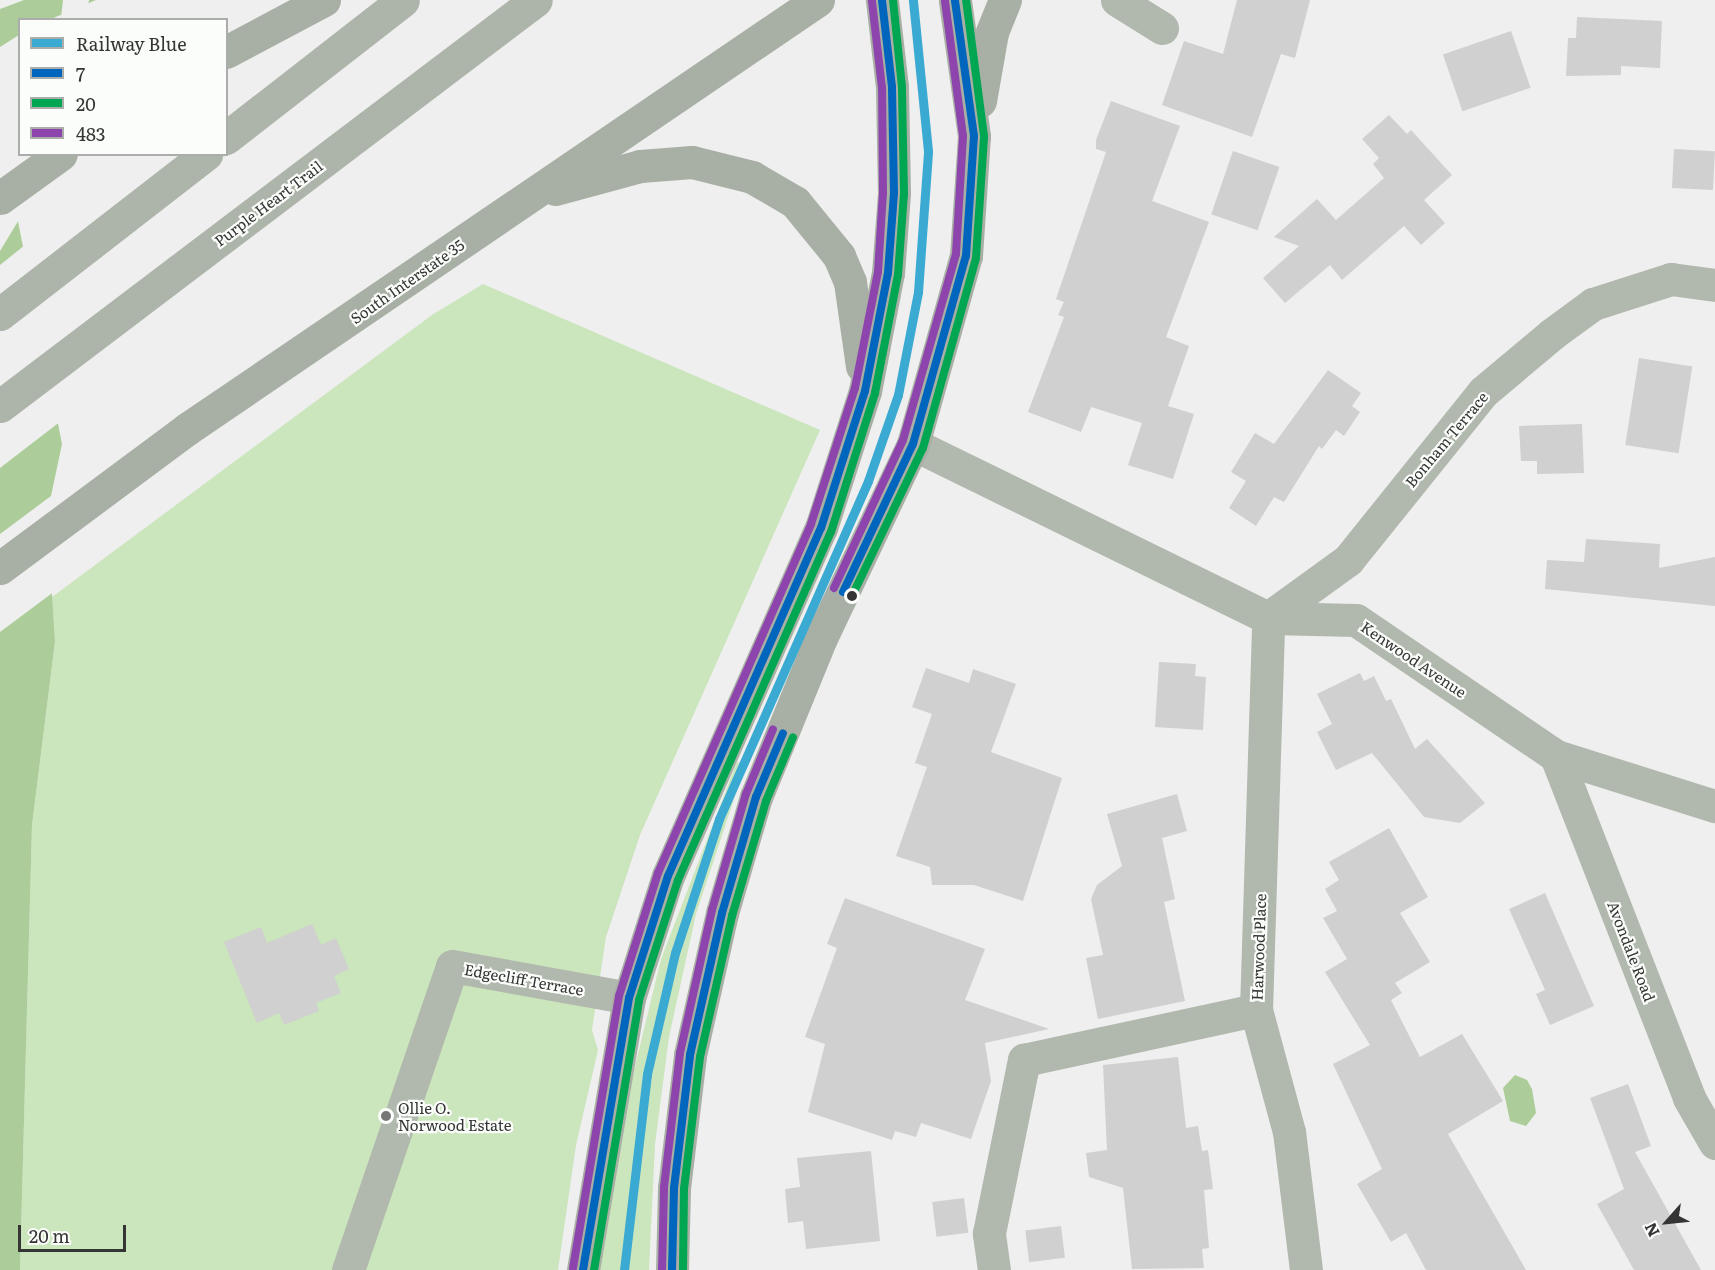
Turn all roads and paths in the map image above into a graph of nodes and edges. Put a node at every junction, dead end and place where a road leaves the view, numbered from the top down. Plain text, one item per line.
1 (324, 0) edge
2 (403, 0) edge
3 (536, 0) edge
4 (818, 0) edge
5 (882, 0) edge
6 (955, 0) edge
7 (1005, 0) edge
8 (1117, 0) edge
9 (1162, 28) dead end
10 (230, 50) edge
11 (228, 136) edge
12 (974, 136) junction
13 (58, 156) edge
14 (204, 156) edge
15 (530, 196) junction
16 (0, 198) edge
17 (1715, 285) edge
18 (0, 314) edge
19 (866, 391) junction
20 (0, 406) edge
21 (912, 444) junction
22 (0, 568) edge
23 (1268, 618) junction
24 (1556, 756) junction
25 (1715, 806) edge
26 (629, 998) junction
27 (1256, 1010) junction
28 (1715, 1143) edge
29 (348, 1270) edge
30 (583, 1270) edge
31 (672, 1270) edge
32 (994, 1270) edge
33 (1306, 1270) edge

1 - 10 main road
2 - 11 highway
3 - 20 highway, Purple Heart Trail
4 - 15 main road, South Interstate 35
5 - 19 main road
6 - 12 main road
7 - 12 main road
8 - 9 street
12 - 21 main road
13 - 16 main road
14 - 18 highway
15 - 19 main road
15 - 22 main road, South Interstate 35
17 - 23 street, Bonham Terrace
19 - 26 main road
21 - 23 street, Kenwood Avenue
21 - 31 main road
23 - 24 street, Kenwood Avenue
23 - 27 street, Harwood Place
24 - 25 street, Kenwood Avenue
24 - 28 street, Avondale Road
26 - 29 street, Edgecliff Terrace
26 - 30 main road
27 - 32 street
27 - 33 street, Harwood Place

